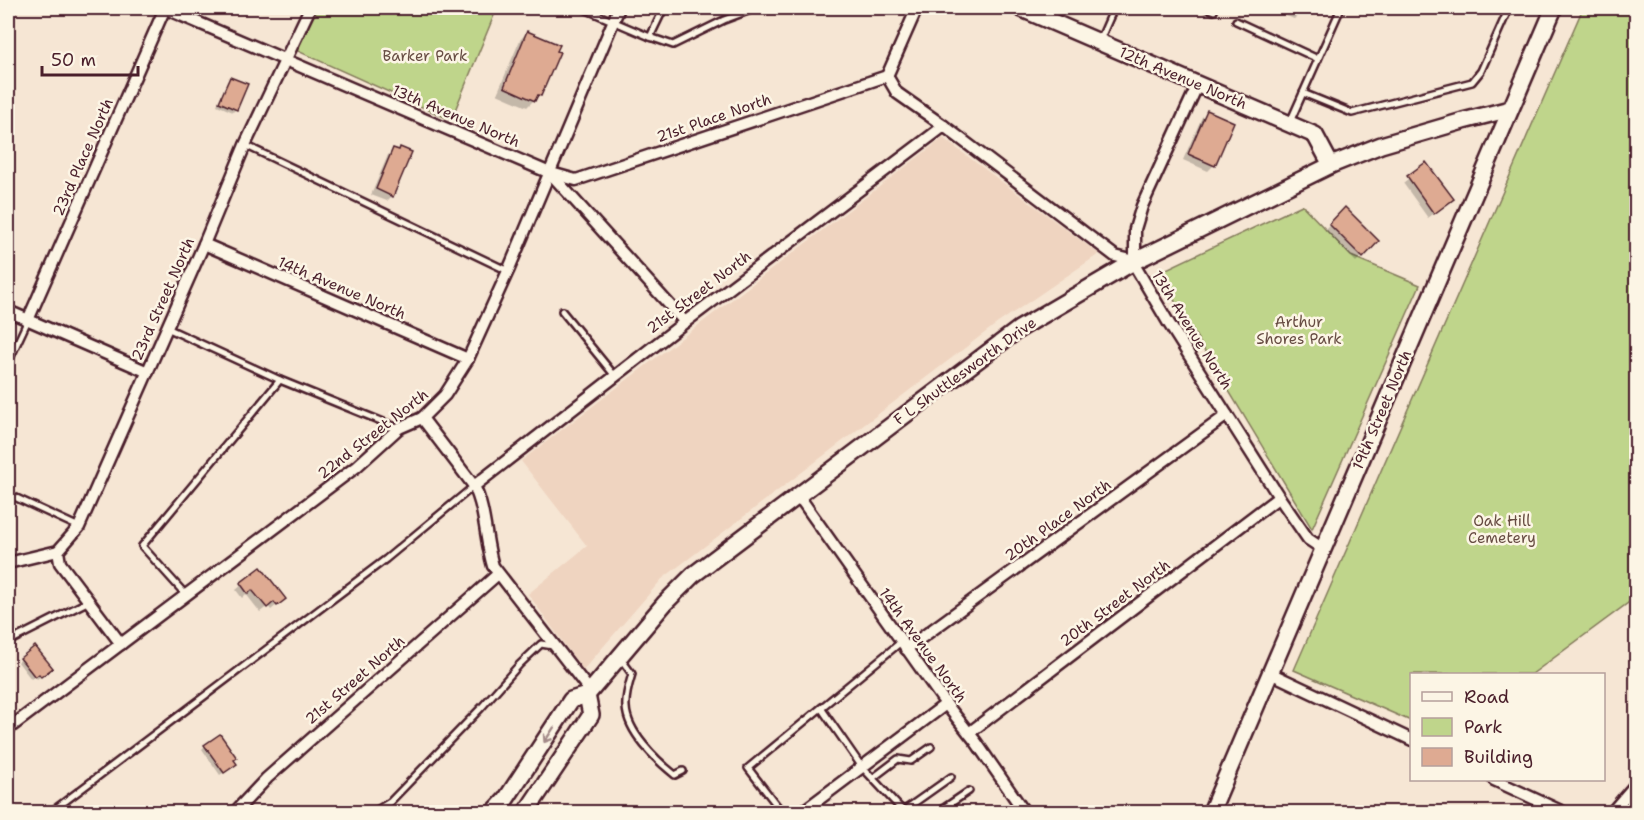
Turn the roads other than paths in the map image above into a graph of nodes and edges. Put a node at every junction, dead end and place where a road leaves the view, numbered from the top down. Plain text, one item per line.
1 (9, 8) edge
2 (165, 8) edge
3 (310, 8) edge
4 (582, 8) edge
5 (619, 8) edge
6 (664, 8) edge
7 (756, 8) edge
8 (917, 8) edge
9 (1020, 8) edge
10 (1106, 8) edge
11 (1206, 8) edge
12 (1341, 8) edge
13 (1509, 8) edge
14 (1554, 8) edge
15 (1114, 9) edge
16 (1214, 11) dead end
17 (8, 12) edge
18 (613, 21) junction
19 (1236, 21) dead end
20 (650, 37) junction
21 (1099, 42) junction
22 (285, 59) junction
23 (1318, 59) junction
24 (887, 76) junction
25 (1198, 84) junction
26 (1303, 93) junction
27 (1510, 109) junction
28 (1289, 123) junction
29 (944, 126) junction
30 (245, 145) junction
31 (1331, 165) junction
32 (550, 173) junction
33 (204, 244) junction
34 (1135, 261) junction
35 (508, 271) junction
36 (8, 311) edge
37 (562, 311) dead end
38 (28, 320) junction
39 (685, 322) junction
40 (167, 328) junction
41 (468, 359) junction
42 (8, 363) edge
43 (148, 372) junction
44 (615, 376) junction
45 (280, 380) junction
46 (1227, 416) junction
47 (422, 418) junction
48 (399, 428) junction
49 (474, 486) junction
50 (8, 494) edge
51 (798, 495) junction
52 (1279, 497) junction
53 (79, 527) junction
54 (1323, 549) junction
55 (58, 551) junction
56 (8, 563) edge
57 (498, 574) junction
58 (186, 595) junction
59 (90, 601) junction
60 (8, 642) edge
61 (121, 644) junction
62 (555, 646) junction
63 (904, 646) junction
64 (620, 658) junction
65 (1270, 673) junction
66 (589, 693) junction
67 (946, 704) junction
68 (821, 708) junction
69 (8, 729) edge
70 (969, 733) junction
71 (1410, 739) edge
72 (931, 747) dead end
73 (862, 767) junction
74 (683, 771) dead end
75 (951, 777) dead end
76 (873, 778) junction
77 (1496, 781) edge
78 (1636, 784) edge
79 (969, 791) dead end
80 (527, 812) edge
81 (51, 813) edge
82 (235, 813) edge
83 (370, 813) edge
84 (494, 813) edge
85 (782, 813) edge
86 (802, 813) edge
87 (938, 813) edge
88 (1023, 813) edge
89 (1211, 813) edge
90 (1563, 813) edge
91 (1612, 813) edge

1 - 17 street
2 - 22 street, 13th Avenue North
2 - 38 street, 23rd Place North
3 - 22 street, 23rd Street North
4 - 18 lane
5 - 18 street, 22nd Street North
6 - 20 lane
7 - 20 lane
8 - 24 street
9 - 21 main road, 12th Avenue North
10 - 15 lane
11 - 16 lane
12 - 23 lane
13 - 26 lane
14 - 27 main road, 19th Street North
15 - 21 lane
18 - 20 lane
18 - 32 street, 22nd Street North
19 - 23 lane
21 - 25 main road, 12th Avenue North
22 - 30 street, 23rd Street North
22 - 32 street, 13th Avenue North
23 - 26 lane
24 - 29 street, 13th Avenue North
24 - 32 street, 21st Place North
25 - 28 main road, 12th Avenue North
25 - 34 street
26 - 28 lane
27 - 31 main road, F L Shuttlesworth Drive
27 - 54 main road, 19th Street North
28 - 31 main road, 12th Avenue North
29 - 34 street, 13th Avenue North
29 - 39 street, 21st Street North
30 - 33 street, 23rd Street North
30 - 35 lane
31 - 34 main road, F L Shuttlesworth Drive
32 - 35 street, 22nd Street North
32 - 39 street, 13th Avenue North
33 - 40 street, 23rd Street North
33 - 41 street, 14th Avenue North
34 - 46 street, 13th Avenue North
34 - 51 main road, F L Shuttlesworth Drive
35 - 41 street, 22nd Street North
36 - 38 street
37 - 44 lane
38 - 42 lane
38 - 43 street
39 - 44 street, 21st Street North
40 - 43 street, 23rd Street North
40 - 45 lane
41 - 47 street, 22nd Street North
43 - 53 street, 23rd Street North
44 - 49 street, 21st Street North
45 - 48 lane
45 - 58 lane
46 - 52 street, 13th Avenue North
46 - 63 street, 20th Place North
47 - 48 street, 22nd Street North
47 - 49 street
48 - 58 street, 22nd Street North
49 - 57 street
49 - 81 lane
50 - 53 lane
51 - 63 street, 14th Avenue North
51 - 64 main road, F L Shuttlesworth Drive
52 - 54 street, 13th Avenue North
52 - 70 street, 20th Street North
53 - 55 street, 23rd Street North
54 - 65 main road, 19th Street North
55 - 56 street
55 - 59 street
57 - 62 street
57 - 82 street, 21st Street North
58 - 61 street, 22nd Street North
59 - 60 lane
59 - 61 street
61 - 69 street, 22nd Street North
62 - 66 street
62 - 83 lane
63 - 67 street, 14th Avenue North
63 - 68 lane
64 - 66 main road, F L Shuttlesworth Drive
64 - 74 lane
65 - 71 street
65 - 89 main road, 19th Street North
66 - 80 main road
66 -> 84 main road, F L Shuttlesworth Drive
67 - 70 street, 14th Avenue North
67 - 73 street
68 - 73 lane
68 - 85 lane
70 - 88 street, 14th Avenue North
72 - 76 lane
73 - 76 lane
73 - 86 street
75 - 76 lane
77 - 90 street
78 - 91 street
79 - 87 lane

